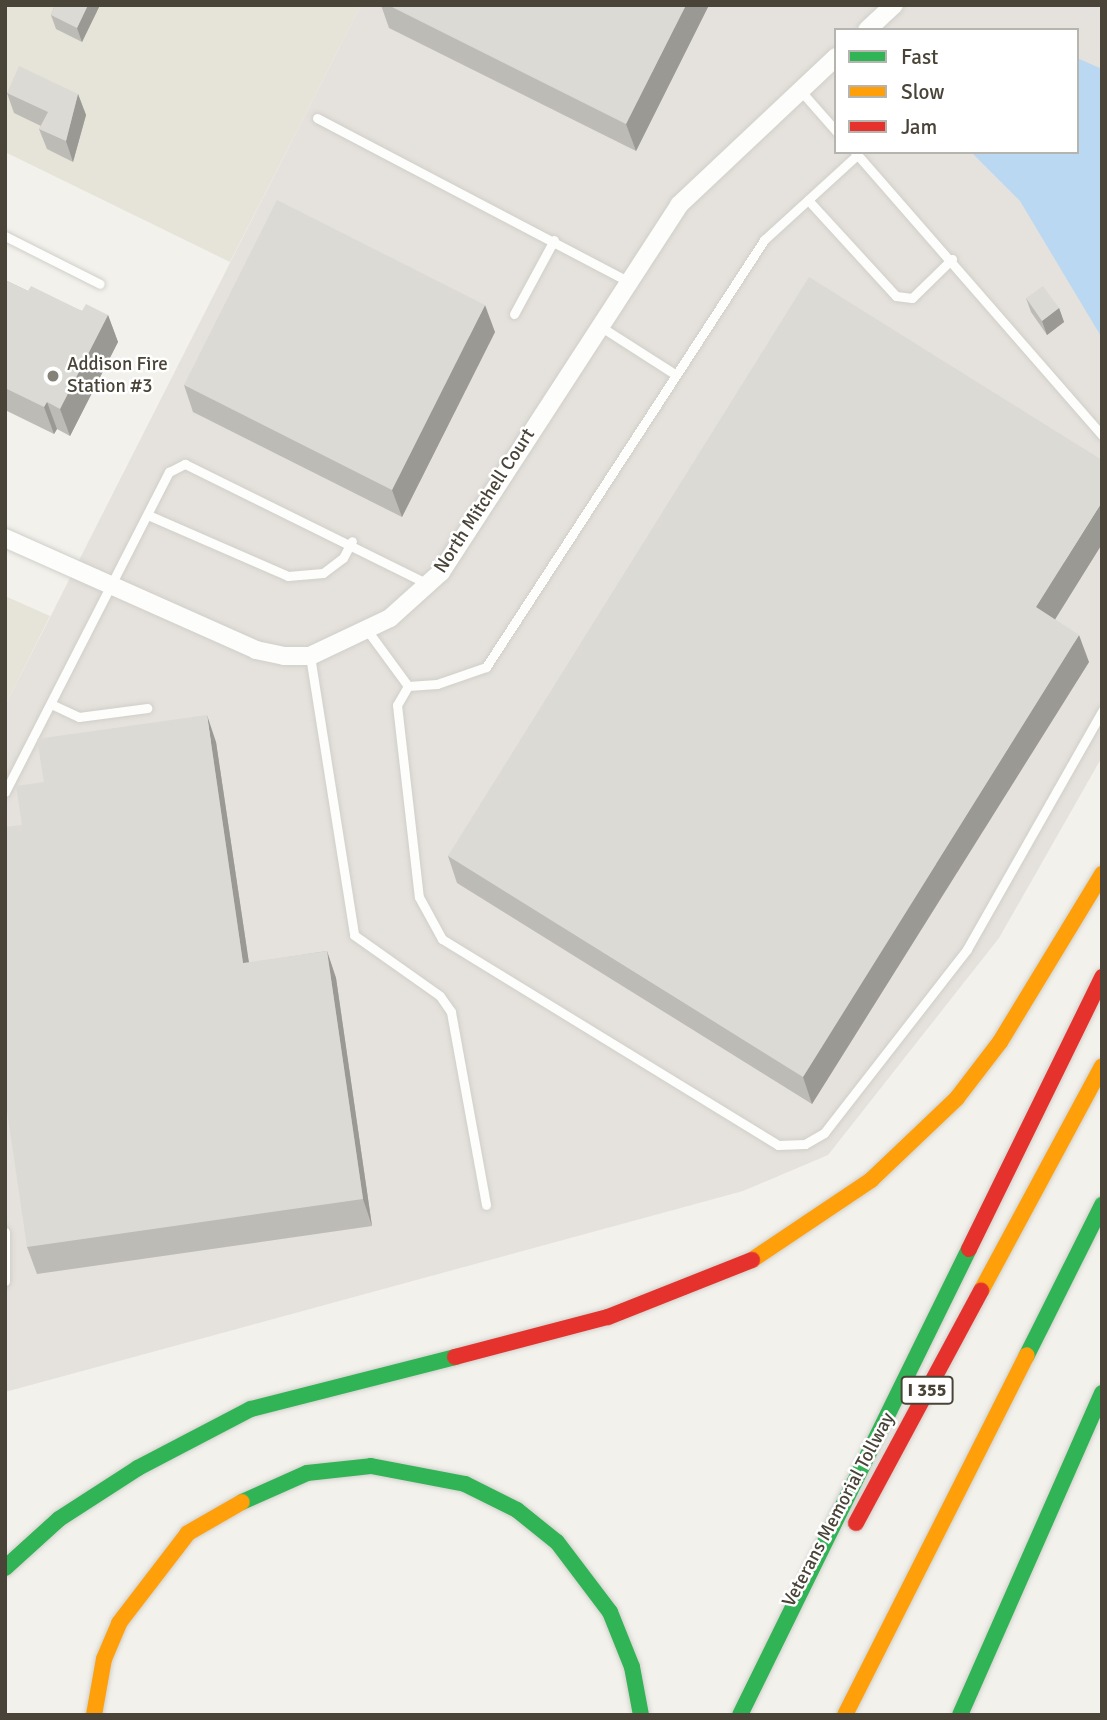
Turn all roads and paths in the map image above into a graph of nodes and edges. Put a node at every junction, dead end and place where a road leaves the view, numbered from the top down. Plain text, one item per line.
1 (891, 6) edge
2 (869, 28) edge
3 (834, 59) edge
4 (799, 90) junction
5 (317, 118) dead end
6 (834, 129) edge
7 (855, 154) edge
8 (857, 154) edge
9 (808, 200) junction
10 (5, 236) edge
11 (554, 240) junction
12 (952, 260) junction
13 (626, 279) junction
14 (100, 284) dead end
15 (514, 314) dead end
16 (598, 324) junction
17 (673, 373) junction
18 (1102, 435) edge
19 (148, 515) junction
20 (5, 538) edge
21 (352, 541) junction
22 (430, 585) junction
23 (112, 586) junction
24 (367, 630) junction
25 (310, 656) junction
26 (408, 686) junction
27 (51, 705) junction
28 (147, 708) dead end
29 (1102, 711) edge
30 (5, 792) edge
31 (1102, 874) edge
32 (1102, 977) edge
33 (1102, 1066) edge
34 (485, 1205) dead end
35 (1102, 1205) edge
36 (5, 1231) edge
37 (1102, 1247) edge
38 (5, 1281) edge
39 (1102, 1393) edge
40 (923, 1559) junction
41 (5, 1568) edge
42 (94, 1715) edge
43 (641, 1715) edge
44 (740, 1715) edge
45 (752, 1715) edge
46 (845, 1715) edge
47 (960, 1715) edge

1 - 2 street
3 - 4 street, North Mitchell Court
4 - 6 lane
4 - 13 street, North Mitchell Court
5 - 11 lane
7 - 9 lane
8 - 12 lane
9 - 12 lane
9 - 17 lane
10 - 14 lane
11 - 13 lane
11 - 15 lane
12 - 18 lane
13 - 16 street, North Mitchell Court
16 - 17 lane
16 - 22 street, North Mitchell Court
17 - 26 lane
19 - 21 lane
19 - 21 lane
19 - 23 lane
20 - 23 street
21 - 22 lane
22 - 24 street, North Mitchell Court
23 - 25 street
23 - 27 lane
24 - 25 street, North Mitchell Court
24 - 26 lane
25 - 34 lane
26 - 29 lane
27 - 28 lane
27 - 30 lane
31 - 41 highway
32 - 44 highway
33 - 45 highway, Veterans Memorial Tollway / I 355
35 - 40 highway
36 - 38 lane
37 - 40 highway
39 - 47 highway
40 - 46 highway
42 - 43 highway

